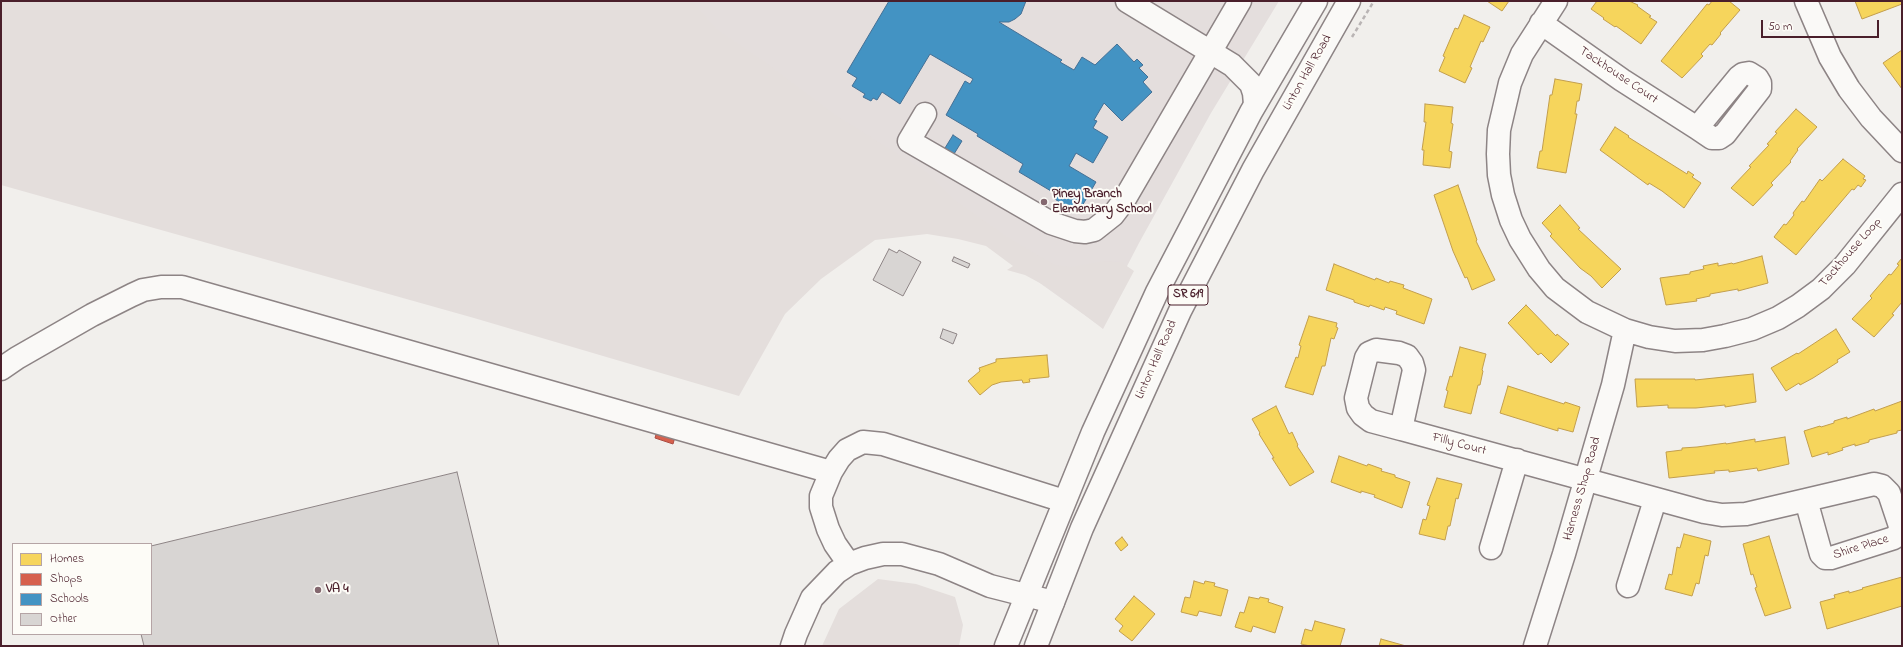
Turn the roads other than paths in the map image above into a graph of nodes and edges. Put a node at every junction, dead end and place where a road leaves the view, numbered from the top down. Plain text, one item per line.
1 (1127, 1) edge
2 (1240, 1) edge
3 (1316, 1) edge
4 (1350, 1) edge
5 (1556, 1) edge
6 (1806, 1) edge
7 (1541, 23) junction
8 (1211, 51) junction
9 (1256, 104) junction
10 (925, 114) dead end
11 (1696, 128) dead end
12 (1902, 151) edge
13 (1902, 194) edge
14 (1625, 330) junction
15 (1, 369) edge
16 (1400, 429) dead end
17 (1516, 460) junction
18 (831, 472) junction
19 (1585, 480) junction
20 (1655, 500) junction
21 (1806, 500) dead end
22 (1064, 501) junction
23 (1491, 548) dead end
24 (849, 564) junction
25 (1628, 586) dead end
26 (1025, 595) junction
27 (1053, 602) junction
28 (792, 646) edge
29 (1006, 646) edge
30 (1036, 646) edge
31 (1535, 646) edge

1 - 8 street
2 - 8 street
3 - 9 street, SR 619
4 - 27 street, Linton Hall Road / SR 619
5 - 7 street, Tackhouse Loop
6 - 12 street
7 - 11 street, Tackhouse Court
7 - 14 street, Tackhouse Loop
8 - 9 street
8 - 10 street
9 - 22 street, SR 619
13 - 14 street, Tackhouse Loop
14 - 19 street, Harness Shop Road
15 - 18 street
16 - 17 street, Filly Court
17 - 19 street, Filly Court
17 - 23 street
18 - 22 street
18 - 24 street
19 - 20 street
19 - 31 street, Harness Shop Road
20 - 21 street
20 - 25 street
22 - 26 street, SR 619
24 - 26 street
24 - 28 street
26 - 27 street
26 - 29 street, SR 619
27 - 30 street, Linton Hall Road / SR 619

